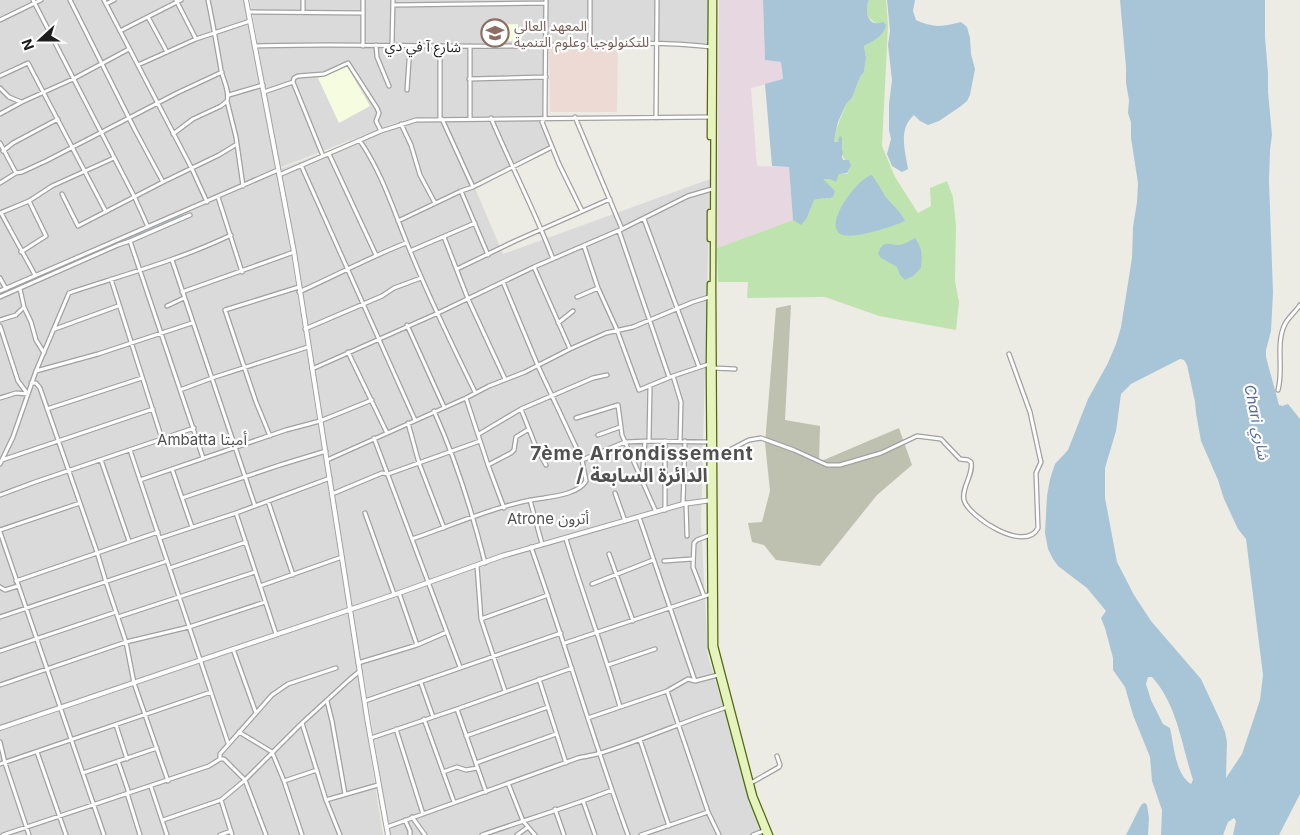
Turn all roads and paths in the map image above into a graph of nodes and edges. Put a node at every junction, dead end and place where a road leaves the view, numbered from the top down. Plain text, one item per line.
1 (40, 0) edge
2 (70, 0) edge
3 (114, 0) edge
4 (208, 0) edge
5 (246, 0) edge
6 (303, 0) edge
7 (363, 0) edge
8 (393, 0) edge
9 (590, 0) edge
10 (657, 0) edge
11 (713, 0) edge
12 (34, 1) edge
13 (178, 1) edge
14 (105, 2) edge
15 (469, 2) edge
16 (546, 2) edge
17 (393, 5) junction
18 (249, 12) junction
19 (303, 12) junction
20 (363, 13) junction
21 (148, 16) junction
22 (0, 20) edge
23 (250, 21) junction
24 (120, 31) junction
25 (216, 33) junction
26 (196, 39) junction
27 (656, 43) junction
28 (590, 44) junction
29 (376, 45) junction
30 (392, 45) junction
31 (546, 45) junction
32 (255, 46) junction
33 (363, 46) junction
34 (410, 46) junction
35 (440, 46) junction
36 (470, 46) junction
37 (712, 47) junction
38 (129, 49) junction
39 (167, 52) junction
40 (101, 63) junction
41 (138, 65) junction
42 (222, 72) junction
43 (0, 76) edge
44 (546, 77) junction
45 (73, 79) junction
46 (469, 79) junction
47 (293, 82) junction
48 (263, 85) junction
49 (389, 86) dead end
50 (0, 88) edge
51 (407, 90) dead end
52 (44, 92) junction
53 (264, 92) junction
54 (229, 95) junction
55 (227, 101) junction
56 (22, 102) junction
57 (158, 104) junction
58 (0, 114) edge
59 (129, 117) junction
60 (709, 117) junction
61 (470, 118) junction
62 (491, 118) junction
63 (545, 118) junction
64 (575, 118) junction
65 (656, 118) junction
66 (58, 119) junction
67 (441, 119) junction
68 (401, 124) junction
69 (381, 131) junction
70 (101, 133) junction
71 (173, 134) junction
72 (360, 141) junction
73 (0, 143) edge
74 (237, 144) junction
75 (73, 147) junction
76 (552, 147) junction
77 (3, 151) junction
78 (329, 154) junction
79 (323, 156) junction
80 (114, 158) junction
81 (301, 165) junction
82 (512, 168) junction
83 (192, 169) junction
84 (16, 172) junction
85 (85, 172) junction
86 (279, 172) junction
87 (163, 182) junction
88 (0, 183) edge
89 (243, 186) junction
90 (473, 187) junction
91 (711, 189) junction
92 (461, 191) junction
93 (62, 194) dead end
94 (218, 197) junction
95 (135, 198) junction
96 (610, 199) junction
97 (29, 201) junction
98 (207, 202) junction
99 (435, 203) junction
100 (582, 211) junction
101 (106, 212) junction
102 (0, 213) edge
103 (190, 215) dead end
104 (644, 218) junction
105 (398, 222) junction
106 (475, 223) junction
107 (148, 227) junction
108 (542, 229) junction
109 (620, 230) junction
110 (231, 235) junction
111 (444, 237) junction
112 (116, 240) junction
113 (130, 241) junction
114 (406, 242) junction
115 (118, 245) junction
116 (584, 246) junction
117 (410, 251) junction
118 (21, 252) junction
119 (294, 252) junction
120 (376, 255) junction
121 (488, 255) junction
122 (553, 259) junction
123 (172, 260) junction
124 (534, 267) junction
125 (457, 269) junction
126 (140, 270) junction
127 (348, 270) junction
128 (242, 272) junction
129 (34, 275) junction
130 (0, 278) edge
131 (421, 278) junction
132 (111, 279) junction
133 (503, 282) junction
134 (598, 288) junction
135 (6, 289) junction
136 (20, 289) junction
137 (299, 289) junction
138 (0, 291) edge
139 (182, 292) junction
140 (0, 297) edge
141 (577, 297) dead end
142 (709, 297) junction
143 (184, 298) junction
144 (468, 299) junction
145 (363, 304) junction
146 (118, 306) junction
147 (167, 306) dead end
148 (1300, 306) edge
149 (24, 307) junction
150 (676, 309) junction
151 (573, 311) dead end
152 (438, 313) junction
153 (0, 320) edge
154 (649, 320) junction
155 (192, 323) junction
156 (558, 323) junction
157 (407, 325) junction
158 (0, 326) edge
159 (54, 329) junction
160 (305, 329) junction
161 (617, 330) junction
162 (161, 333) junction
163 (378, 339) junction
164 (131, 344) junction
165 (308, 346) junction
166 (570, 349) junction
167 (348, 352) junction
168 (44, 354) junction
169 (1009, 354) dead end
170 (538, 366) junction
171 (711, 366) junction
172 (245, 367) junction
173 (699, 367) junction
174 (312, 369) junction
175 (735, 369) dead end
176 (36, 371) junction
177 (607, 375) dead end
178 (671, 377) junction
179 (142, 378) junction
180 (212, 378) junction
181 (505, 379) junction
182 (32, 384) junction
183 (650, 386) junction
184 (180, 390) junction
185 (1278, 390) dead end
186 (476, 392) junction
187 (28, 394) junction
188 (552, 396) junction
189 (0, 398) edge
190 (466, 398) junction
191 (372, 400) junction
192 (444, 407) junction
193 (47, 409) junction
194 (153, 409) junction
195 (521, 409) junction
196 (434, 411) junction
197 (576, 418) dead end
198 (415, 420) junction
199 (320, 422) junction
200 (408, 423) junction
201 (620, 426) junction
202 (194, 428) junction
203 (529, 429) junction
204 (387, 433) junction
205 (478, 434) junction
206 (598, 435) dead end
207 (270, 436) junction
208 (374, 438) junction
209 (162, 439) junction
210 (480, 441) junction
211 (647, 441) junction
212 (665, 441) junction
213 (682, 441) junction
214 (59, 442) junction
215 (625, 442) junction
216 (709, 442) junction
217 (235, 447) junction
218 (130, 450) junction
219 (326, 451) junction
220 (450, 452) junction
221 (203, 458) junction
222 (714, 458) junction
223 (101, 460) junction
224 (327, 460) junction
225 (582, 460) junction
226 (1, 462) edge
227 (419, 462) junction
228 (546, 465) dead end
229 (488, 466) junction
230 (172, 469) junction
231 (69, 470) junction
232 (388, 474) junction
233 (244, 476) junction
234 (330, 478) junction
235 (140, 480) junction
236 (642, 480) junction
237 (615, 493) dead end
238 (332, 494) junction
239 (0, 495) edge
240 (182, 498) junction
241 (530, 500) junction
242 (712, 500) junction
243 (268, 501) junction
244 (80, 503) junction
245 (684, 504) junction
246 (255, 506) junction
247 (504, 508) junction
248 (665, 510) junction
249 (365, 512) dead end
250 (656, 512) junction
251 (236, 513) junction
252 (473, 517) junction
253 (639, 517) junction
254 (625, 521) junction
255 (192, 527) junction
256 (444, 528) junction
257 (0, 531) edge
258 (158, 532) junction
259 (710, 535) junction
260 (687, 536) dead end
261 (160, 538) junction
262 (412, 539) junction
263 (566, 539) junction
264 (129, 541) junction
265 (246, 542) junction
266 (542, 544) junction
267 (531, 547) junction
268 (97, 552) junction
269 (609, 554) dead end
270 (342, 557) junction
271 (692, 559) junction
272 (653, 560) junction
273 (167, 561) junction
274 (664, 561) dead end
275 (485, 562) junction
276 (477, 566) junction
277 (170, 568) junction
278 (255, 572) junction
279 (616, 573) junction
280 (293, 575) junction
281 (16, 580) junction
282 (106, 582) junction
283 (430, 582) junction
284 (592, 584) dead end
285 (18, 586) junction
286 (260, 586) junction
287 (0, 588) edge
288 (400, 593) junction
289 (394, 594) junction
290 (710, 594) junction
291 (548, 595) junction
292 (704, 596) junction
293 (180, 597) junction
294 (265, 602) junction
295 (670, 607) junction
296 (25, 608) junction
297 (350, 609) junction
298 (116, 612) junction
299 (0, 617) edge
300 (118, 617) junction
301 (481, 620) junction
302 (633, 621) junction
303 (189, 628) junction
304 (448, 632) junction
305 (561, 633) junction
306 (598, 633) junction
307 (276, 634) junction
308 (36, 639) junction
309 (126, 642) junction
310 (565, 643) junction
311 (417, 645) junction
312 (234, 649) junction
313 (655, 649) dead end
314 (0, 651) edge
315 (494, 656) junction
316 (200, 660) junction
317 (358, 663) junction
318 (608, 664) junction
319 (460, 667) junction
320 (336, 668) dead end
321 (572, 668) junction
322 (46, 670) junction
323 (360, 671) junction
324 (718, 675) junction
325 (539, 679) junction
326 (695, 681) junction
327 (421, 682) junction
328 (134, 683) junction
329 (0, 685) edge
330 (505, 691) junction
331 (667, 691) junction
332 (211, 692) junction
333 (327, 700) junction
334 (365, 701) junction
335 (548, 707) junction
336 (620, 707) junction
337 (727, 707) junction
338 (60, 708) junction
339 (457, 709) junction
340 (256, 713) junction
341 (145, 715) junction
342 (433, 717) junction
343 (588, 718) junction
344 (424, 720) junction
345 (302, 723) junction
346 (678, 724) junction
347 (116, 725) junction
348 (0, 728) edge
349 (396, 728) junction
350 (734, 728) junction
351 (239, 732) junction
352 (556, 734) junction
353 (466, 736) junction
354 (371, 738) junction
355 (71, 740) junction
356 (640, 740) junction
357 (0, 742) edge
358 (228, 744) junction
359 (157, 748) junction
360 (37, 752) junction
361 (272, 752) junction
362 (600, 754) junction
363 (777, 756) dead end
364 (220, 758) junction
365 (127, 759) junction
366 (118, 761) junction
367 (5, 763) junction
368 (566, 763) junction
369 (0, 764) edge
370 (476, 766) junction
371 (317, 770) junction
372 (443, 772) junction
373 (83, 773) junction
374 (245, 780) junction
375 (168, 781) junction
376 (284, 781) junction
377 (508, 783) junction
378 (751, 783) junction
379 (378, 785) junction
380 (151, 787) junction
381 (612, 790) junction
382 (486, 792) junction
383 (128, 793) junction
384 (344, 794) junction
385 (221, 800) junction
386 (326, 800) junction
387 (454, 802) junction
388 (583, 802) junction
389 (93, 805) junction
390 (555, 809) junction
391 (708, 812) junction
392 (423, 814) junction
393 (60, 817) junction
394 (412, 817) junction
395 (162, 820) junction
396 (404, 820) junction
397 (523, 821) junction
398 (387, 826) junction
399 (669, 826) junction
400 (26, 827) junction
401 (528, 827) junction
402 (499, 829) junction
403 (231, 833) edge
404 (766, 833) edge
405 (4, 835) edge
406 (29, 835) edge
407 (66, 835) edge
408 (104, 835) edge
409 (140, 835) edge
410 (167, 835) edge
411 (220, 835) edge
412 (266, 835) edge
413 (302, 835) edge
414 (340, 835) edge
415 (388, 835) edge
416 (410, 835) edge
417 (425, 835) edge
418 (482, 835) edge
419 (501, 835) edge
420 (517, 835) edge
421 (535, 835) edge
422 (562, 835) edge
423 (595, 835) edge
424 (628, 835) edge
425 (641, 835) edge
426 (719, 835) edge
427 (753, 835) edge

1 - 12 street
2 - 40 street
3 - 14 street
4 - 25 street
5 - 18 street
6 - 19 street
7 - 20 street
8 - 17 street
9 - 28 street
10 - 27 street
11 - 37 main road
12 - 22 street
12 - 45 street
13 - 21 street
13 - 26 street
14 - 24 street
15 - 16 street
15 - 17 street
16 - 31 street
17 - 30 street
18 - 19 street
18 - 23 street
19 - 20 street
20 - 33 street
21 - 24 street
21 - 39 street
23 - 25 street
23 - 32 street
24 - 38 street
25 - 26 street
25 - 42 street
26 - 39 street
27 - 28 street, شارع آ في دي
27 - 37 street, شارع آ في دي
27 - 65 street
28 - 31 street, شارع آ في دي
29 - 30 street, شارع آ في دي
29 - 33 street, شارع آ في دي
29 - 49 street
30 - 34 street, شارع آ في دي
31 - 36 street, شارع آ في دي
31 - 44 street
32 - 33 street, شارع آ في دي
32 - 48 street
34 - 35 street, شارع آ في دي
34 - 51 street
35 - 36 street, شارع آ في دي
35 - 67 street
36 - 46 street
37 - 60 main road
37 - 91 main road
38 - 40 street
38 - 41 street
39 - 41 street
40 - 45 street
40 - 59 street
41 - 57 street
42 - 54 street
42 - 57 street
43 - 52 street
44 - 46 street
44 - 63 street
45 - 52 street
45 - 70 street
46 - 61 street
47 - 53 street
47 - 69 street
47 - 79 street
48 - 53 street
48 - 54 street
50 - 56 street
52 - 56 street
52 - 66 street
53 - 86 street
54 - 55 street
55 - 71 street
55 - 74 street
56 - 58 street
57 - 59 street
57 - 71 street
59 - 70 street
59 - 87 street
60 - 65 street
60 - 91 main road
61 - 62 street
61 - 67 street
62 - 63 street
62 - 82 street
63 - 64 street
63 - 76 street
64 - 65 street
64 - 96 street
66 - 75 street
66 - 77 street
67 - 68 street
67 - 90 street
68 - 69 street
68 - 99 street
69 - 72 street
70 - 75 street
70 - 80 street
71 - 83 street
72 - 78 street
72 - 105 street
73 - 77 street
74 - 83 street
74 - 89 street
75 - 84 street
75 - 85 street
76 - 82 street
76 - 100 street
77 - 84 street
78 - 79 street
78 - 120 street
79 - 81 street
80 - 85 street
80 - 95 street
81 - 86 street
81 - 127 street
82 - 90 street
82 - 108 street
83 - 87 street
83 - 98 street
84 - 88 street
85 - 97 street
85 - 101 street
86 - 89 street
86 - 119 street
87 - 95 street
89 - 94 street
90 - 92 street
91 - 104 street
91 - 142 main road
91 - 171 main road
92 - 99 street
92 - 106 street
93 - 101 street
94 - 98 street
94 - 110 street
95 - 101 street
95 - 107 street
96 - 100 street
96 - 109 street
97 - 102 street
97 - 118 street
98 - 107 street
99 - 105 street
100 - 108 street
102 - 118 street
103 - 113 street
104 - 109 street
104 - 150 street
105 - 114 street
106 - 111 street
106 - 121 street
107 - 112 street
108 - 121 street
108 - 122 street
109 - 116 street
109 - 154 street
110 - 123 street
110 - 128 street
111 - 117 street
111 - 125 street
112 - 115 street
112 - 129 street
113 - 115 street
113 - 126 street
114 - 117 street
114 - 120 street
115 - 136 street
116 - 122 street
116 - 134 street
117 - 131 street
118 - 129 street
119 - 128 street
119 - 137 street
120 - 127 street
121 - 125 street
122 - 124 street
123 - 126 street
123 - 139 street
124 - 133 street
124 - 156 street
125 - 144 street
126 - 132 street
126 - 162 street
127 - 137 street
127 - 145 street
128 - 139 street
129 - 135 street
130 - 135 street
131 - 145 street
131 - 152 street
132 - 146 street
132 - 159 street
133 - 144 street
133 - 170 street
134 - 141 street
134 - 161 street
135 - 138 street
136 - 140 street
136 - 149 street
137 - 160 street
137 - 172 street
139 - 143 street
142 - 150 street
142 - 171 main road
143 - 147 street
143 - 155 street
144 - 152 street
144 - 181 street
145 - 160 street
145 - 163 street
146 - 159 street
146 - 164 street
148 - 185 street
149 - 153 street
149 - 168 street
150 - 154 street
150 - 173 street
151 - 156 street
152 - 157 street
152 - 186 street
154 - 161 street
154 - 178 street
155 - 162 street
155 - 180 street
156 - 166 street
157 - 163 street
157 - 192 street
158 - 187 street
159 - 168 street
160 - 165 street
161 - 166 street
161 - 183 street
162 - 164 street
162 - 184 street
163 - 167 street
163 - 198 street
164 - 176 street
164 - 179 street
165 - 172 street
165 - 174 street
166 - 170 street
167 - 174 street
167 - 191 street
168 - 176 street
169 - 222 street
170 - 181 street
170 - 188 street
171 - 173 street
171 - 175 street
171 - 216 main road
171 - 222 main road
172 - 180 street
172 - 207 street
173 - 178 street
174 - 199 street
176 - 182 street
177 - 188 street
178 - 183 street
178 - 213 street
179 - 193 street
179 - 194 street
180 - 184 street
180 - 217 street
181 - 186 street
182 - 187 street
182 - 193 street
183 - 211 street
184 - 202 street
186 - 190 street
187 - 189 street
187 - 226 street
188 - 195 street
188 - 225 street
190 - 192 street
190 - 205 street
191 - 199 street
191 - 204 street
192 - 196 street
193 - 214 street
194 - 209 street
194 - 214 street
195 - 203 street
195 - 205 street
196 - 198 street
196 - 220 street
197 - 201 street
198 - 200 street
199 - 207 street
199 - 219 street
200 - 204 street
200 - 227 street
201 - 206 street
201 - 215 street
202 - 209 street
202 - 221 street
203 - 228 street
203 - 229 street
204 - 208 street
205 - 210 street
207 - 217 street
208 - 224 street
208 - 232 street
209 - 218 street
210 - 220 street
210 - 229 street
211 - 212 street
211 - 215 street
211 - 236 street
212 - 213 street
212 - 248 street
213 - 216 street
213 - 245 street
214 - 226 street
214 - 231 street
215 - 225 street
215 - 236 street
216 - 242 main road
217 - 221 street
217 - 233 street
218 - 223 street
218 - 235 street
219 - 224 street
219 - 233 street
220 - 227 street
220 - 252 street
221 - 230 street
222 - 242 main road
223 - 231 street
223 - 264 street
224 - 234 street
225 - 241 street
227 - 232 street
227 - 256 street
229 - 247 street
230 - 235 street
230 - 240 street
231 - 239 street
231 - 244 street
232 - 238 street
232 - 262 street
233 - 240 street
233 - 246 street
234 - 238 street
234 - 243 street
235 - 258 street
236 - 250 street
237 - 254 street
238 - 270 street
240 - 255 street
241 - 247 street
241 - 266 street
242 - 245 street
242 - 259 main road
242 - 350 main road
243 - 246 street
243 - 280 street
244 - 257 street
244 - 268 street
245 - 248 street
245 - 260 street
246 - 251 street
247 - 252 street
248 - 250 street
249 - 289 street
250 - 253 street
251 - 255 street
251 - 265 street
252 - 256 street
252 - 275 street
253 - 254 street
253 - 272 street
254 - 263 street
255 - 261 street
256 - 262 street
257 - 281 street
258 - 261 street
258 - 264 street
259 - 271 street
259 - 290 main road
261 - 273 street
262 - 283 street
263 - 266 street
263 - 306 street
264 - 268 street
265 - 277 street
265 - 278 street
266 - 267 street
267 - 275 street
267 - 291 street
268 - 281 street
268 - 282 street
269 - 279 street
270 - 280 street
270 - 297 street
271 - 274 street
271 - 292 street
272 - 279 street
272 - 295 street
273 - 277 street
273 - 282 street
275 - 276 street
276 - 283 street
276 - 301 street
277 - 293 street
278 - 286 street
278 - 293 street
279 - 284 street
279 - 302 street
280 - 286 street
281 - 285 street
282 - 296 street
282 - 298 street
283 - 288 street
283 - 304 street
285 - 287 street
285 - 296 street
286 - 294 street
288 - 289 street
288 - 311 street
289 - 297 street
290 - 292 street
290 - 324 main road
291 - 301 street
291 - 305 street
292 - 295 street
293 - 300 street
293 - 303 street
294 - 303 street
294 - 307 street
295 - 302 street
295 - 326 street
296 - 299 street
296 - 308 street
297 - 307 street
297 - 317 street
298 - 300 street
298 - 308 street
300 - 309 street
301 - 315 street
302 - 306 street
303 - 309 street
303 - 316 street
304 - 311 street
304 - 319 street
305 - 310 street
305 - 315 street
306 - 310 street
306 - 318 street
307 - 312 street
308 - 314 street
308 - 322 street
309 - 322 street
309 - 328 street
310 - 321 street
311 - 317 street
312 - 316 street
312 - 340 street
313 - 318 street
315 - 319 street
315 - 330 street
316 - 328 street
316 - 332 street
317 - 323 street
318 - 336 street
319 - 327 street
320 - 340 street
321 - 325 street
321 - 343 street
322 - 329 street
322 - 338 street
323 - 333 street
323 - 334 street
324 - 326 street
324 - 337 main road
325 - 330 street
325 - 335 street
326 - 331 street
327 - 334 street
327 - 342 street
328 - 338 street
328 - 341 street
330 - 339 street
331 - 336 street
331 - 346 street
332 - 341 street
332 - 358 street
333 - 345 street
333 - 384 street
334 - 354 street
335 - 352 street
335 - 353 street
336 - 343 street
337 - 346 street
337 - 350 main road
338 - 348 street
338 - 355 street
339 - 342 street
339 - 353 street
340 - 351 street
341 - 347 street
341 - 359 street
342 - 344 street
343 - 362 street
344 - 349 street
344 - 372 street
345 - 361 street
345 - 371 street
346 - 356 street
346 - 391 street
347 - 355 street
347 - 365 street
349 - 354 street
349 - 392 street
350 - 378 main road
350 - 404 main road
351 - 358 street
351 - 361 street
352 - 368 street
352 - 370 street
353 - 370 street
354 - 379 street
355 - 360 street
355 - 373 street
356 - 362 street
356 - 399 street
357 - 367 street
358 - 364 street
359 - 365 street
359 - 375 street
360 - 367 street
360 - 393 street
361 - 374 street
361 - 376 street
362 - 368 street
362 - 381 street
363 - 378 street
364 - 374 street
364 - 375 street
365 - 366 street
366 - 373 street
366 - 383 street
367 - 369 street
367 - 400 street
368 - 377 street
370 - 372 street
370 - 382 street
371 - 376 street
371 - 386 street
372 - 387 street
373 - 389 street
374 - 385 street
374 - 412 street
375 - 380 street
376 - 413 street
377 - 382 street
377 - 397 street
378 - 404 main road
379 - 384 street
379 - 398 street
380 - 383 street
380 - 395 street
381 - 388 street
381 - 424 street
382 - 387 street
383 - 389 street
383 - 409 street
384 - 386 street
385 - 395 street
385 - 403 street
386 - 414 street
387 - 392 street
388 - 390 street
388 - 423 street
389 - 393 street
389 - 408 street
390 - 397 street
390 - 422 street
391 - 399 street
391 - 426 street
392 - 394 street
393 - 400 street
393 - 407 street
394 - 396 street
394 - 417 street
395 - 410 street
396 - 398 street
396 - 416 street
397 - 401 street
397 - 402 street
398 - 415 street
399 - 425 street
400 - 405 street
400 - 406 street
401 - 420 street
401 - 421 street
402 - 418 street
402 - 419 street
403 - 411 street
404 - 427 street

